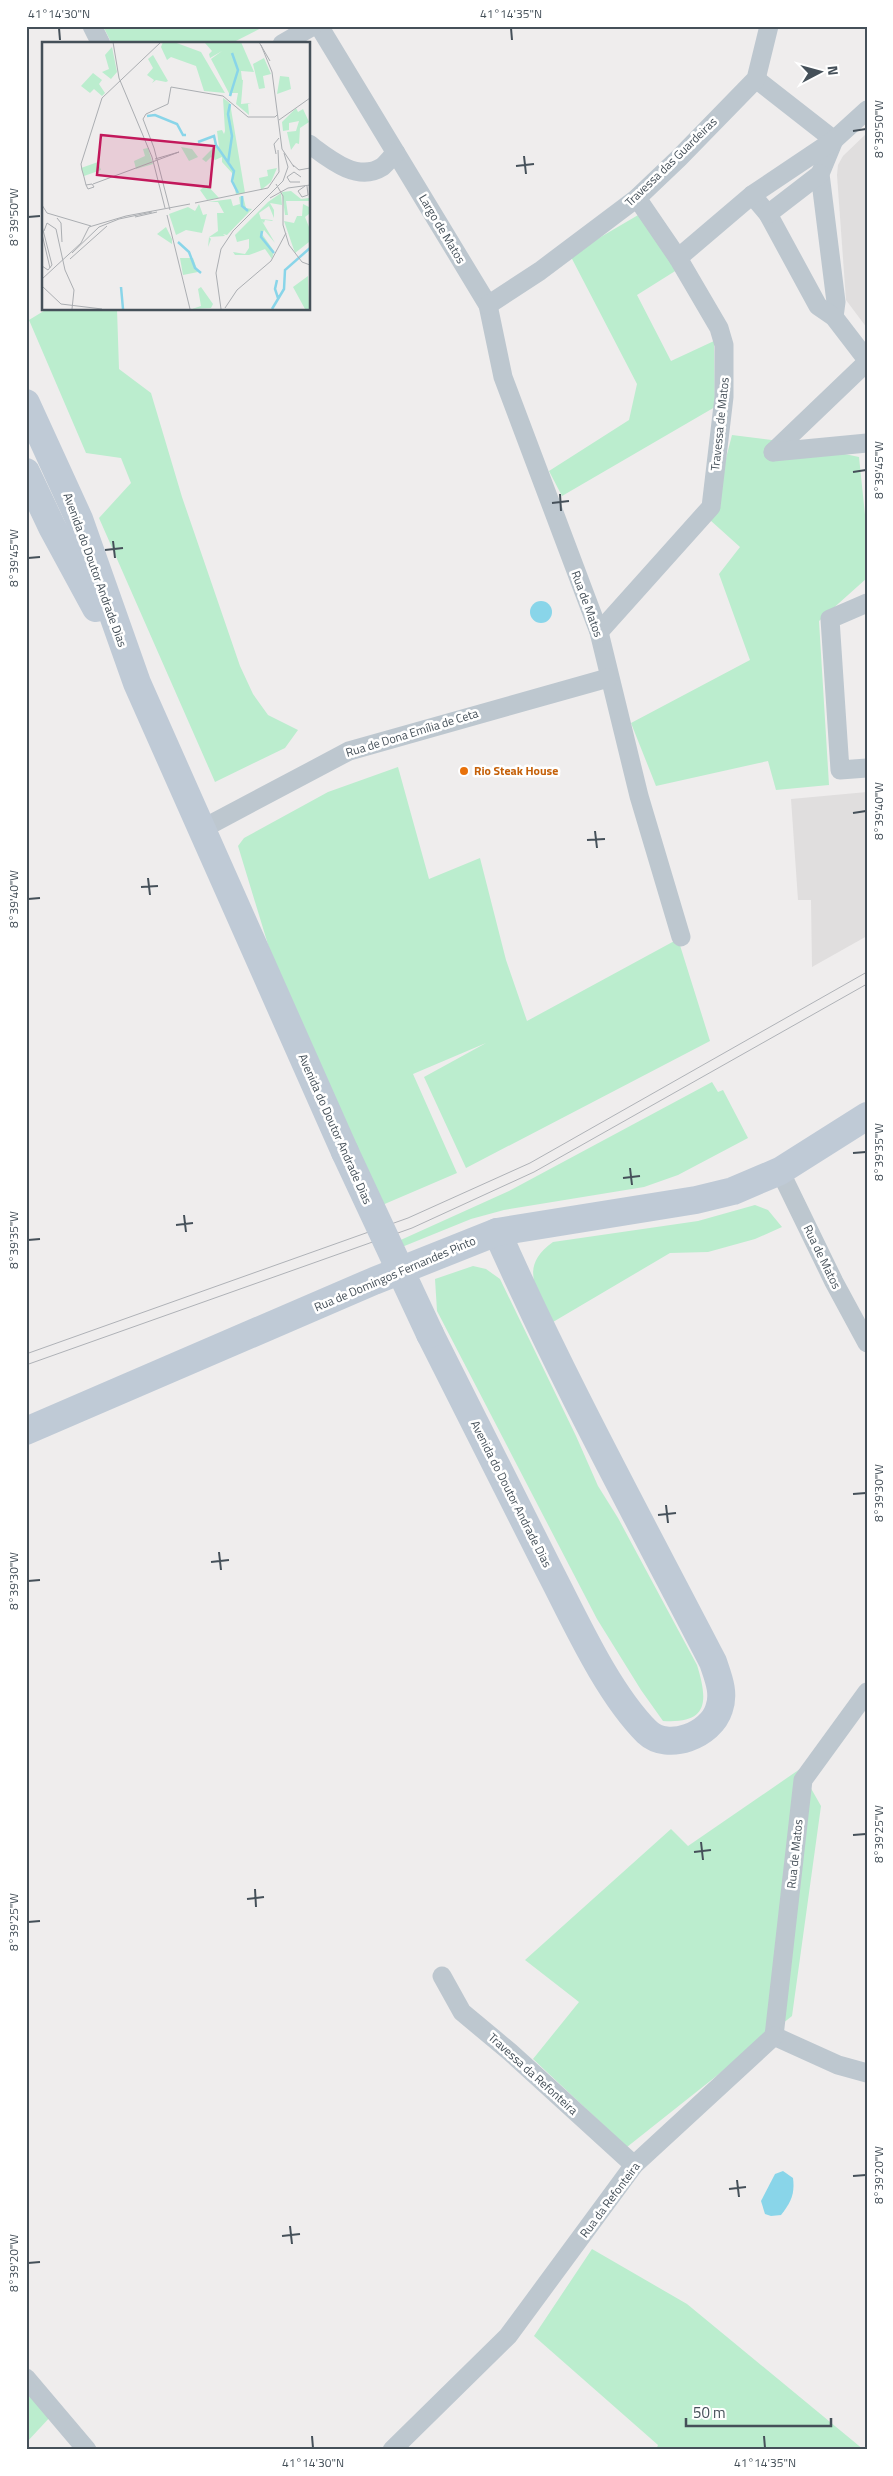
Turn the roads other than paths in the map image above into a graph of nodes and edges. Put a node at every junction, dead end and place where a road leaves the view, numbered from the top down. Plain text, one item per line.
1 (92, 26) edge
2 (313, 26) edge
3 (320, 26) edge
4 (769, 26) edge
5 (100, 42) edge
6 (285, 42) edge
7 (756, 78) junction
8 (867, 110) edge
9 (834, 140) junction
10 (310, 145) edge
11 (396, 153) junction
12 (820, 174) junction
13 (752, 195) junction
14 (637, 198) junction
15 (768, 214) junction
16 (678, 258) junction
17 (488, 305) junction
18 (834, 317) junction
19 (867, 361) edge
20 (26, 403) edge
21 (867, 443) edge
22 (26, 472) edge
23 (867, 603) edge
24 (599, 632) junction
25 (608, 678) junction
26 (137, 683) junction
27 (867, 768) edge
28 (200, 830) junction
29 (681, 937) dead end
30 (867, 1116) edge
31 (780, 1170) junction
32 (496, 1232) junction
33 (867, 1343) edge
34 (26, 1431) edge
35 (867, 1692) edge
36 (442, 1976) dead end
37 (774, 2036) junction
38 (867, 2073) edge
39 (634, 2165) junction
40 (26, 2378) edge
41 (87, 2450) edge
42 (392, 2450) edge

1 - 5 street
2 - 6 street
3 - 11 street, Largo de Matos
4 - 7 street
7 - 9 street
7 - 14 street, Travessa das Guardeiras
8 - 9 street
9 - 12 street
9 - 13 street
10 - 11 street
11 - 17 street, Largo de Matos
12 - 15 street
12 - 18 street
13 - 15 street
13 - 16 street
14 - 16 street, Travessa de Matos
14 - 17 street, Travessa das Guardeiras
15 - 18 street
16 - 24 street, Travessa de Matos
17 - 24 street, Rua de Matos
18 - 19 street
19 - 21 street
20 - 26 main road, Avenida do Doutor Andrade Dias
22 - 26 main road, Avenida do Doutor Andrade Dias
23 - 27 street
24 - 25 street, Rua de Matos
25 - 28 street, Rua de Dona Emília de Ceta
25 - 29 street, Rua de Matos
26 - 28 main road, Avenida do Doutor Andrade Dias
28 - 32 main road, Avenida do Doutor Andrade Dias, bridge
30 - 31 main road, Rua de Domingos Fernandes Pinto
31 - 32 main road, Rua de Domingos Fernandes Pinto
31 - 33 street, Rua de Matos
32 - 34 main road, Rua de Domingos Fernandes Pinto
35 - 37 street, Rua de Matos
36 - 39 street, Travessa da Refonteira
37 - 38 street
37 - 39 street, Rua da Refonteira
39 - 42 street, Rua da Refonteira
40 - 41 street

